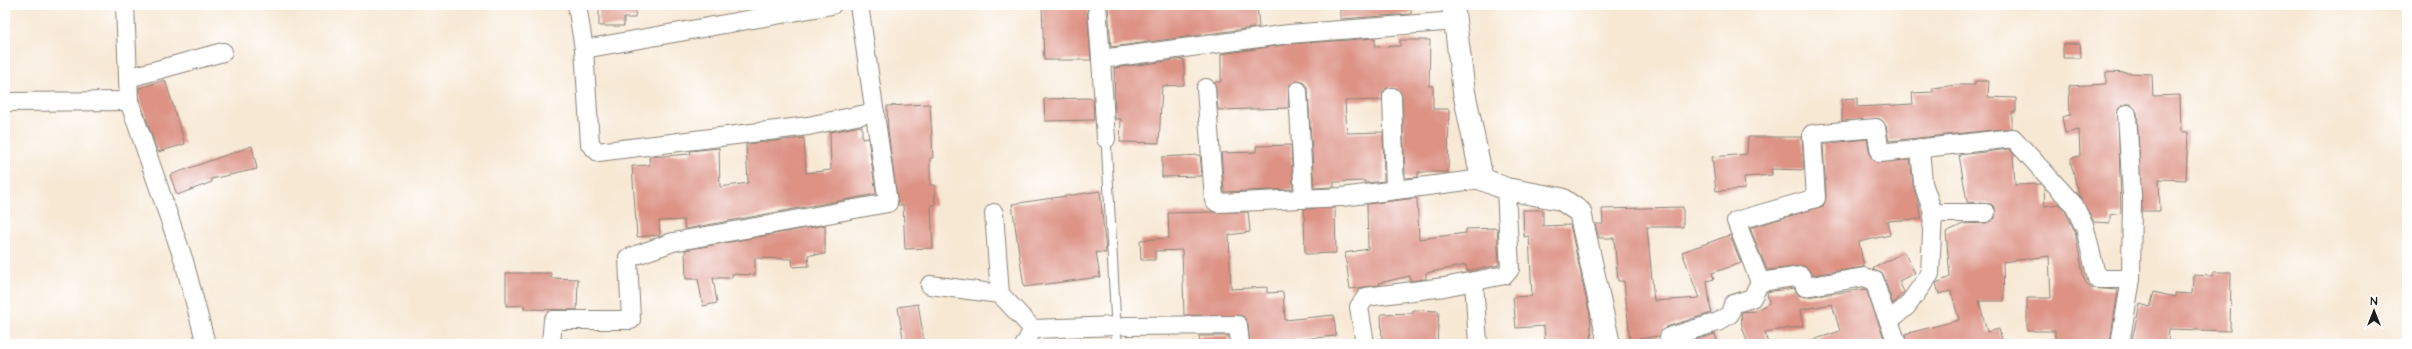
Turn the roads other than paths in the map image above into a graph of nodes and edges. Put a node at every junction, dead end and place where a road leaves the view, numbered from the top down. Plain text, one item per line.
1 (125, 5) edge
2 (577, 5) edge
3 (832, 5) edge
4 (859, 5) edge
5 (1098, 5) edge
6 (1455, 13) edge
7 (584, 49) junction
8 (223, 52) dead end
9 (1101, 59) junction
10 (128, 78) junction
11 (1206, 88) dead end
12 (1298, 91) dead end
13 (1392, 96) dead end
14 (5, 102) edge
15 (129, 102) junction
16 (875, 112) junction
17 (2127, 114) dead end
18 (1106, 139) joint
19 (1920, 148) junction
20 (1482, 179) junction
21 (1394, 190) junction
22 (1506, 190) junction
23 (1304, 198) junction
24 (994, 213) dead end
25 (1933, 213) junction
26 (1986, 213) dead end
27 (2131, 279) junction
28 (1474, 281) junction
29 (1760, 282) junction
30 (930, 285) dead end
31 (1000, 294) junction
32 (1890, 320) junction
33 (1121, 326) junction
34 (1029, 336) edge
35 (206, 344) edge
36 (552, 344) edge
37 (1117, 344) edge
38 (1240, 344) edge
39 (1365, 344) edge
40 (1478, 344) edge
41 (1609, 344) edge
42 (1668, 344) edge
43 (1897, 344) edge
44 (2120, 344) edge

1 - 10 street
2 - 7 street
3 - 7 street
4 - 16 street
5 - 9 street
6 - 9 street
6 - 20 street
7 - 16 street
8 - 10 street
9 - 18 street
10 - 15 street
11 - 23 street
12 - 23 street
13 - 21 street
14 - 15 street
15 - 35 street
16 - 36 street
17 - 27 street
18 - 33 lane
19 - 25 street
19 - 27 street
19 - 29 street
20 - 21 street
20 - 22 street
21 - 23 street
22 - 28 street
22 - 41 street
24 - 31 street
25 - 26 street
25 - 32 street
27 - 44 street
28 - 39 street
28 - 40 street
29 - 32 street
29 - 42 street
30 - 31 street
31 - 34 street
32 - 43 street
33 - 34 street
33 - 37 lane
33 - 38 street

